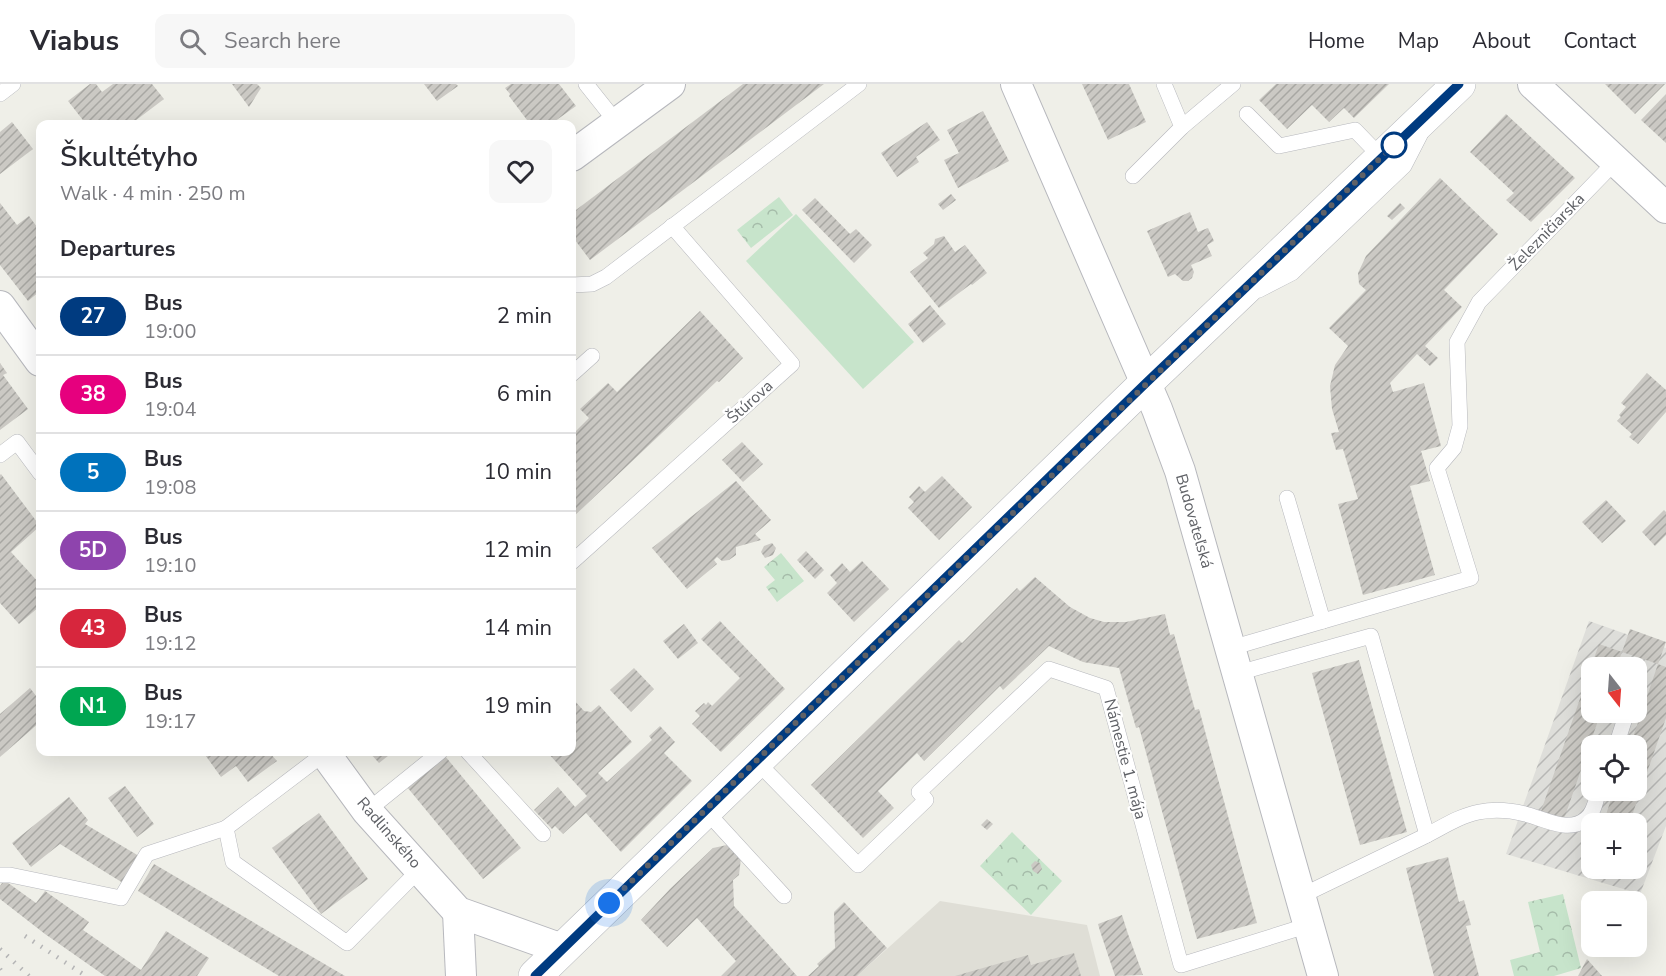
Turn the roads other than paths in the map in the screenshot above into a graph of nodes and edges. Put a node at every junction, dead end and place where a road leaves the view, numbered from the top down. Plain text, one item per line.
1 (13, 84) edge
2 (586, 84) edge
3 (670, 84) edge
4 (859, 84) edge
5 (1016, 84) edge
6 (1164, 84) edge
7 (1233, 84) edge
8 (1459, 84) edge
9 (1533, 84) edge
10 (0, 94) edge
11 (1433, 109) junction
12 (1248, 114) dead end
13 (617, 123) junction
14 (1182, 127) junction
15 (576, 153) edge
16 (1382, 158) junction
17 (1616, 161) junction
18 (1132, 176) dead end
19 (1666, 208) edge
20 (672, 226) junction
21 (576, 285) edge
22 (0, 306) edge
23 (1226, 306) junction
24 (36, 356) edge
25 (592, 356) dead end
26 (576, 370) edge
27 (1146, 383) junction
28 (0, 455) edge
29 (36, 467) edge
30 (1287, 498) dead end
31 (576, 558) edge
32 (1323, 621) junction
33 (1234, 661) junction
34 (319, 756) edge
35 (327, 756) edge
36 (435, 756) edge
37 (472, 756) edge
38 (756, 761) junction
39 (1595, 801) edge
40 (705, 810) junction
41 (367, 811) junction
42 (226, 828) junction
43 (543, 834) dead end
44 (1427, 835) junction
45 (419, 870) junction
46 (0, 875) edge
47 (784, 896) dead end
48 (1301, 896) junction
49 (458, 912) junction
50 (1309, 925) junction
51 (562, 950) junction
52 (461, 976) edge
53 (535, 976) edge
54 (1323, 976) edge

1 - 10 lane
2 - 13 lane
3 - 13 street
4 - 20 lane
5 - 27 street, Budovateľská
6 - 14 lane
7 - 14 lane
8 - 11 street
9 - 17 street
11 - 16 street
11 - 23 lane
12 - 16 lane
13 - 15 street
14 - 18 lane
16 - 23 street
17 - 19 street
17 - 32 lane, Železničiarska
20 - 21 lane
20 - 31 lane, Štúrova
22 - 24 street
23 - 27 street
25 - 26 lane
27 - 33 street, Budovateľská
27 - 38 street
28 - 29 lane
30 - 32 lane
32 - 33 lane
33 - 44 lane
33 - 48 street, Budovateľská
34 - 42 lane
35 - 41 street, Radlinského
36 - 41 lane
37 - 43 lane
38 - 40 street
38 - 50 lane, Námestie 1. mája
39 - 44 lane
40 - 47 lane
40 - 51 street
41 - 45 street, Radlinského
42 - 45 lane
42 - 46 lane
44 - 48 lane
45 - 49 street, Radlinského
48 - 50 street, Budovateľská
49 - 51 street, Radlinského
49 - 52 street
50 - 54 street, Budovateľská
51 - 53 street

